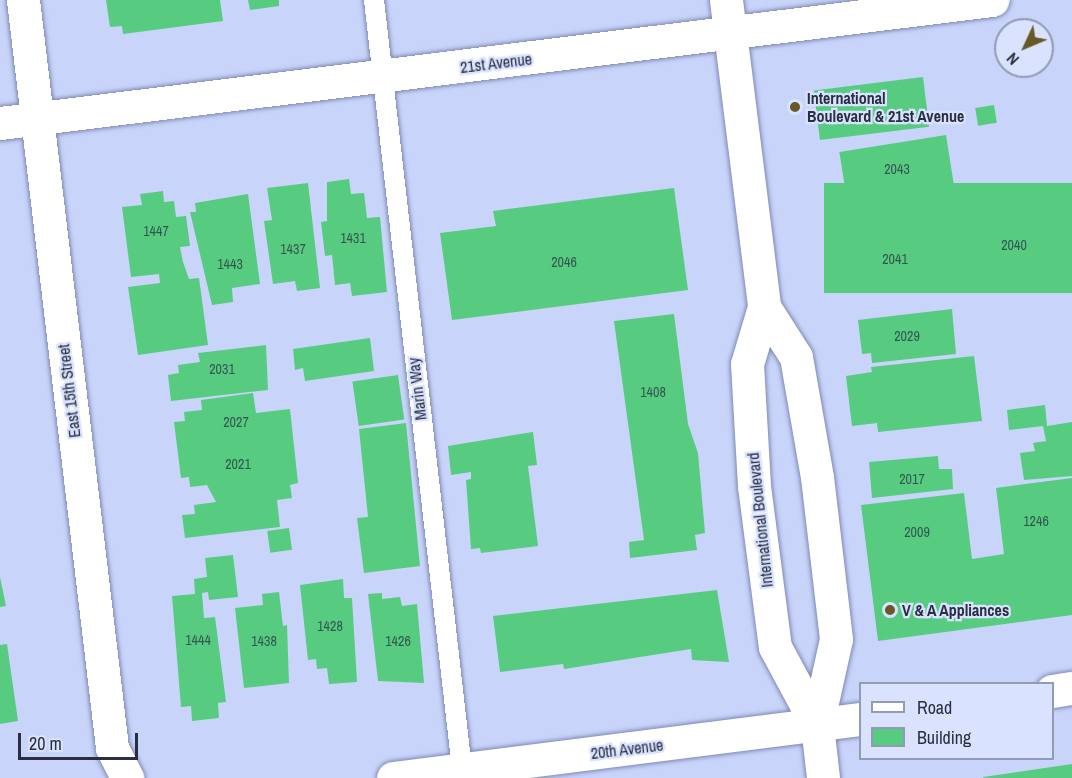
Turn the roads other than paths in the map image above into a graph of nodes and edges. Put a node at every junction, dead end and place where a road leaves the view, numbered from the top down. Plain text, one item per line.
1 (23, 0) edge
2 (374, 0) edge
3 (726, 0) edge
4 (992, 0) edge
5 (731, 35) junction
6 (383, 77) junction
7 (37, 118) junction
8 (0, 123) edge
9 (764, 307) junction
10 (1072, 687) edge
11 (1054, 691) edge
12 (859, 719) edge
13 (817, 724) junction
14 (463, 774) edge
15 (126, 778) edge
16 (393, 778) edge
17 (823, 778) edge

1 - 7 street, East 15th Street
2 - 6 lane, Marin Way
3 - 5 street, International Boulevard
4 - 5 street, 21st Avenue
5 - 6 street, 21st Avenue
5 - 9 street, International Boulevard
6 - 7 street, 21st Avenue
6 - 14 lane, Marin Way
7 - 8 street, 21st Avenue
7 - 15 street, East 15th Street
9 - 13 street, International Boulevard
9 - 13 street, International Boulevard
10 - 11 street
12 - 13 street, 20th Avenue
13 - 14 street, 20th Avenue
13 - 17 street, International Boulevard
14 - 16 street, 20th Avenue

